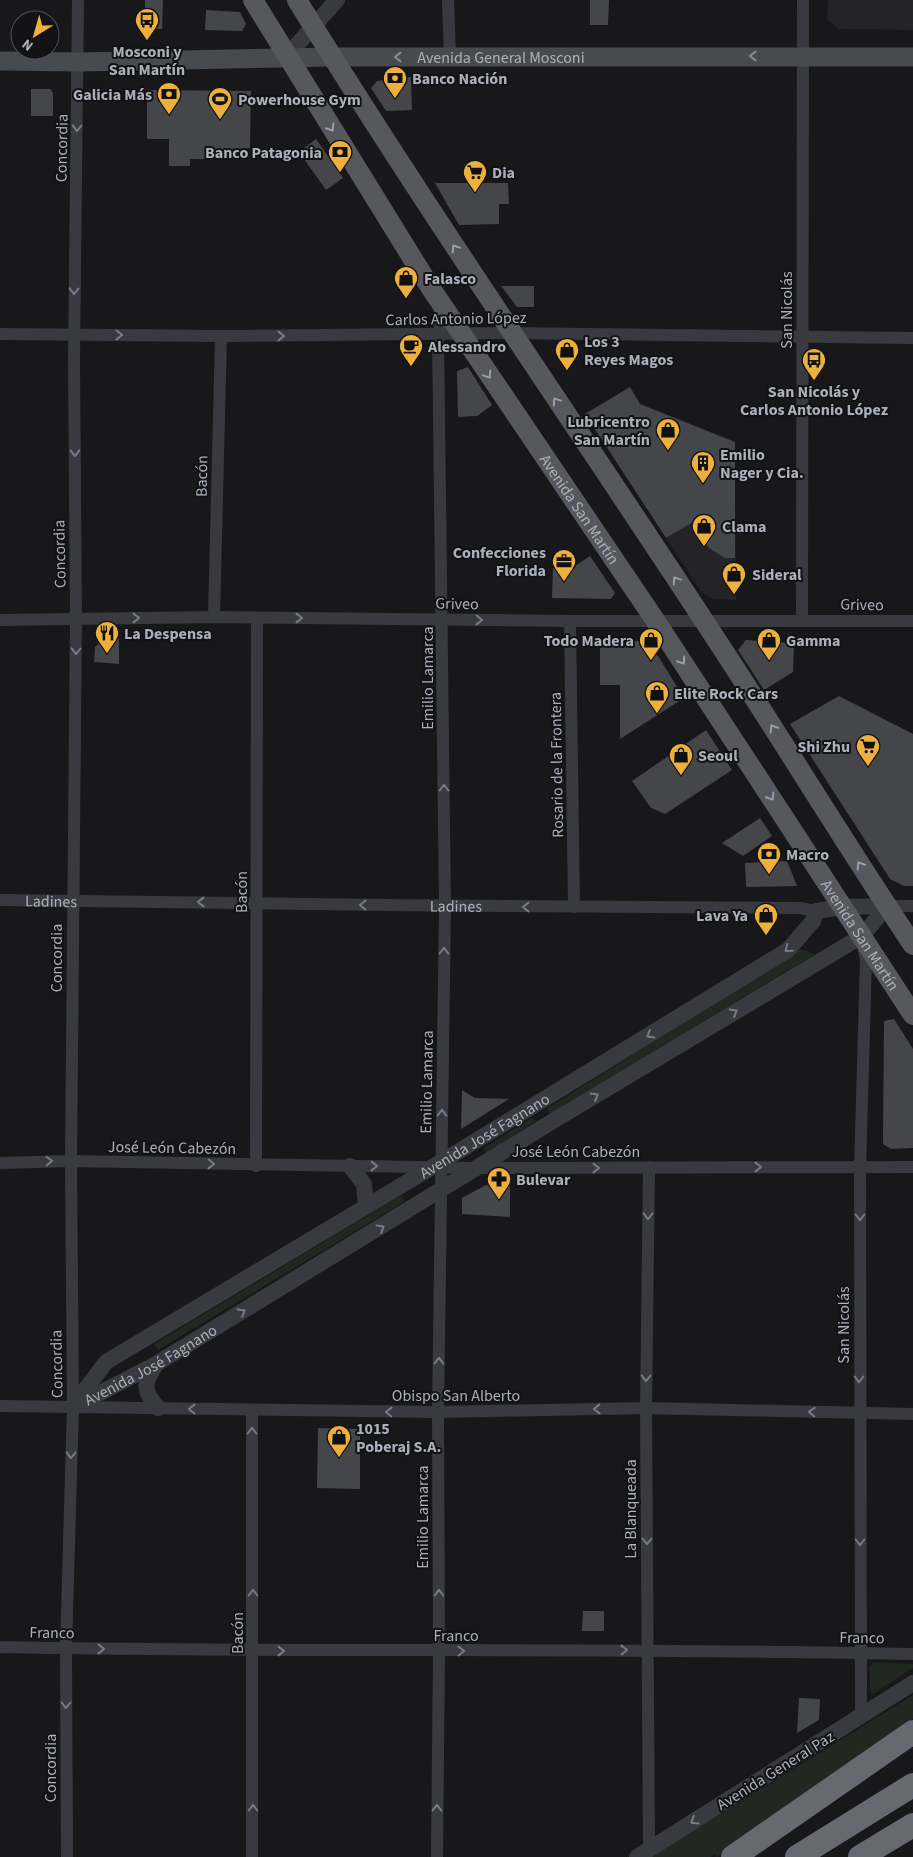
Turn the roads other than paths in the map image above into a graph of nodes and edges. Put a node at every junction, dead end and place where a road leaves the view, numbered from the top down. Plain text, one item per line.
1 (78, 0) edge
2 (252, 0) edge
3 (297, 0) edge
4 (337, 0) edge
5 (448, 0) edge
6 (803, 0) edge
7 (313, 25) junction
8 (450, 56) junction
9 (802, 56) junction
10 (286, 57) junction
11 (332, 57) junction
12 (913, 57) edge
13 (0, 61) edge
14 (78, 62) junction
15 (444, 308) junction
16 (510, 333) junction
17 (0, 334) edge
18 (461, 334) junction
19 (74, 335) junction
20 (438, 335) junction
21 (220, 336) junction
22 (802, 338) junction
23 (913, 338) edge
24 (214, 617) junction
25 (76, 618) junction
26 (257, 618) junction
27 (443, 619) junction
28 (0, 620) edge
29 (655, 620) junction
30 (703, 620) junction
31 (802, 620) junction
32 (570, 621) junction
33 (913, 621) edge
34 (0, 900) edge
35 (72, 901) junction
36 (257, 902) junction
37 (887, 906) junction
38 (913, 906) edge
39 (445, 907) junction
40 (574, 907) junction
41 (842, 907) junction
42 (816, 911) junction
43 (862, 936) junction
44 (913, 945) edge
45 (913, 1015) edge
46 (70, 1161) junction
47 (0, 1163) edge
48 (438, 1165) junction
49 (256, 1166) junction
50 (350, 1166) junction
51 (649, 1167) junction
52 (913, 1167) edge
53 (477, 1168) junction
54 (860, 1168) junction
55 (441, 1190) junction
56 (366, 1206) junction
57 (140, 1340) junction
58 (156, 1364) junction
59 (0, 1406) edge
60 (73, 1406) junction
61 (158, 1408) junction
62 (646, 1408) junction
63 (252, 1410) junction
64 (438, 1412) junction
65 (859, 1414) junction
66 (913, 1414) edge
67 (0, 1647) edge
68 (66, 1648) junction
69 (647, 1649) junction
70 (254, 1651) junction
71 (440, 1651) junction
72 (860, 1653) junction
73 (913, 1654) edge
74 (913, 1683) edge
75 (860, 1715) junction
76 (913, 1732) edge
77 (913, 1785) edge
78 (913, 1824) edge
79 (643, 1853) edge
80 (67, 1857) edge
81 (252, 1857) edge
82 (436, 1857) edge
83 (733, 1857) edge
84 (797, 1857) edge
85 (860, 1857) edge

1 - 14 street, Concordia
2 - 10 main road, Avenida San Martín
3 - 7 main road
4 - 7 street
5 - 8 street
6 - 9 street, San Nicolás
7 - 10 street
7 - 11 main road
9 -> 8 main road, Avenida General Mosconi
8 -> 11 main road, Avenida General Mosconi
9 - 12 main road, Avenida General Mosconi
9 - 22 street, San Nicolás
10 - 11 main road, Avenida General Mosconi
10 - 14 main road, Avenida General Mosconi
10 -> 15 main road, Avenida San Martín
16 -> 11 main road
13 - 14 main road, Avenida General Mosconi
14 -> 19 street, Concordia
15 - 18 main road, Avenida San Martín
15 - 20 street, Emilio Lamarca
16 - 18 street, Carlos Antonio López
16 - 22 street, Carlos Antonio López
30 -> 16 main road
17 - 19 street, Carlos Antonio López
18 - 20 street, Carlos Antonio López
18 -> 29 main road, Avenida San Martín
19 -> 21 street, Carlos Antonio López
19 -> 25 street, Concordia
21 -> 20 street, Carlos Antonio López
20 - 27 street, Emilio Lamarca
21 - 24 street, Bacón
22 - 23 street, Carlos Antonio López
22 - 31 street, San Nicolás
25 -> 24 street, Griveo
24 - 26 street, Griveo
25 - 28 street, Griveo
25 -> 35 street, Concordia
26 -> 27 street, Griveo
26 - 36 street, Bacón
27 -> 32 street, Griveo
39 -> 27 street, Emilio Lamarca
29 - 30 street, Griveo
29 - 32 street, Griveo
29 -> 41 main road, Avenida San Martín
30 - 31 street, Griveo
37 -> 30 main road
31 - 33 street, Griveo
32 - 40 street, Rosario de la Frontera
34 - 35 street, Ladines
36 -> 35 street, Ladines
35 - 46 street, Concordia
39 -> 36 street, Ladines
36 - 49 street, Bacón
37 - 38 street, Ladines
37 - 41 street, Ladines
37 - 43 street, Avenida José Fagnano
37 - 44 main road
40 -> 39 street, Ladines
48 -> 39 street, Emilio Lamarca
40 - 42 street, Ladines
41 - 42 street, Ladines
41 - 43 main road, Avenida San Martín
42 -> 48 street, Avenida José Fagnano
43 - 45 main road, Avenida San Martín
53 -> 43 street, Avenida José Fagnano
43 - 54 street, San Nicolás
47 -> 46 street, José León Cabezón
46 -> 49 street, José León Cabezón
46 - 60 street, Concordia
50 -> 48 street, José León Cabezón
48 - 53 street, José León Cabezón
48 - 55 street, Emilio Lamarca
48 - 56 street, Avenida José Fagnano
49 - 50 street, José León Cabezón
50 - 56 street
53 -> 51 street, José León Cabezón
51 -> 54 street, José León Cabezón
51 -> 62 street, La Blanqueada
52 - 54 street, José León Cabezón
53 - 55 street, Avenida José Fagnano
54 -> 65 street, San Nicolás
58 -> 55 street, Avenida José Fagnano
64 -> 55 street, Emilio Lamarca
56 - 57 street, Avenida José Fagnano
57 - 58 street
57 - 60 street, Avenida José Fagnano
58 - 60 street, Avenida José Fagnano
58 - 61 street
59 - 60 street, Obispo San Alberto
60 - 61 street, Obispo San Alberto
60 -> 68 street, Concordia
63 -> 61 street, Obispo San Alberto
62 -> 64 street, Obispo San Alberto
65 -> 62 street, Obispo San Alberto
62 -> 69 street, La Blanqueada
64 -> 63 street, Obispo San Alberto
70 -> 63 street, Bacón
71 -> 64 street, Emilio Lamarca
65 - 66 street, Obispo San Alberto
65 -> 72 street, San Nicolás
67 - 68 street, Franco
68 -> 70 street, Franco
68 -> 80 street, Concordia
71 -> 69 street, Franco
69 - 72 street, Franco
69 - 79 street, La Blanqueada
70 -> 71 street, Franco
81 -> 70 street, Bacón
82 -> 71 street, Emilio Lamarca
72 - 73 street, Franco
72 - 75 street, San Nicolás
74 - 75 street, Avenida General Paz
75 -> 79 street, Avenida General Paz
76 - 83 highway
77 - 84 highway
78 - 85 highway

